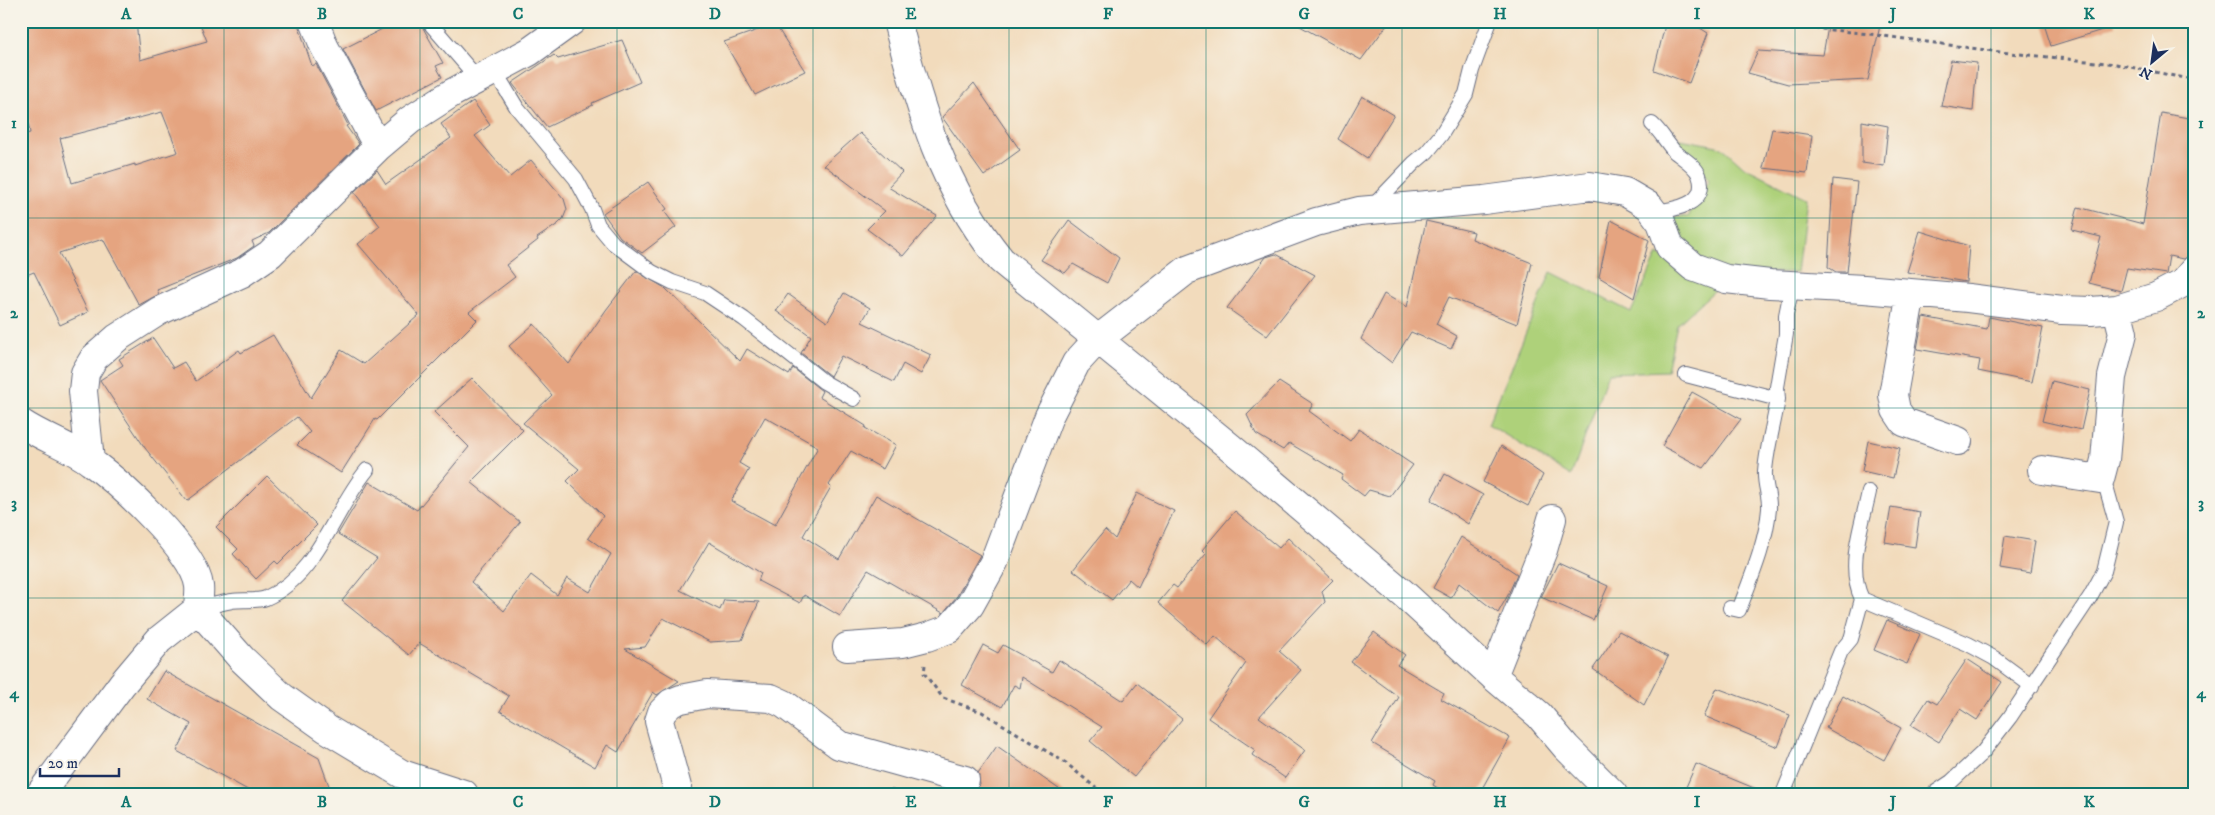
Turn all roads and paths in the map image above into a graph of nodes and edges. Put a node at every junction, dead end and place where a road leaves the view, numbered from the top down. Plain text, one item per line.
1 (314, 21) edge
2 (428, 21) edge
3 (572, 21) edge
4 (897, 21) edge
5 (1490, 21) edge
6 (1702, 21) edge
7 (486, 74) junction
8 (2194, 80) edge
9 (1652, 124) dead end
10 (378, 147) junction
11 (1369, 211) junction
12 (1653, 212) junction
13 (2194, 270) edge
14 (1792, 286) junction
15 (1911, 293) junction
16 (2117, 309) junction
17 (1097, 340) junction
18 (1686, 375) dead end
19 (854, 399) dead end
20 (1778, 399) junction
21 (21, 423) edge
22 (1958, 441) dead end
23 (90, 460) junction
24 (367, 470) dead end
25 (2042, 470) dead end
26 (2100, 479) junction
27 (1869, 492) dead end
28 (1552, 519) dead end
29 (1862, 599) junction
30 (1730, 608) dead end
31 (198, 609) junction
32 (927, 637) junction
33 (847, 647) dead end
34 (1493, 676) junction
35 (2032, 686) junction
36 (965, 780) dead end
37 (40, 794) edge
38 (464, 794) edge
39 (675, 794) edge
40 (1102, 794) edge
41 (1613, 794) edge
42 (1783, 794) edge
43 (1934, 794) edge

1 - 10 street
2 - 7 lane
3 - 7 street
4 - 17 street
5 - 11 lane
6 - 8 path
7 - 10 street
7 - 19 lane
9 - 12 lane
10 - 23 street
11 - 12 street
11 - 17 street
12 - 14 street
13 - 16 street
14 - 15 street
14 - 20 lane
15 - 16 street
15 - 22 street
16 - 26 street
17 - 32 street
17 - 34 street
18 - 20 lane
20 - 30 lane
21 - 23 street
23 - 31 street
24 - 31 lane
25 - 26 street
26 - 35 lane
27 - 29 lane
28 - 34 street
29 - 35 lane
29 - 42 lane
31 - 37 street
31 - 38 street
32 - 33 street
32 - 40 path
34 - 41 street
35 - 43 lane
36 - 39 street

